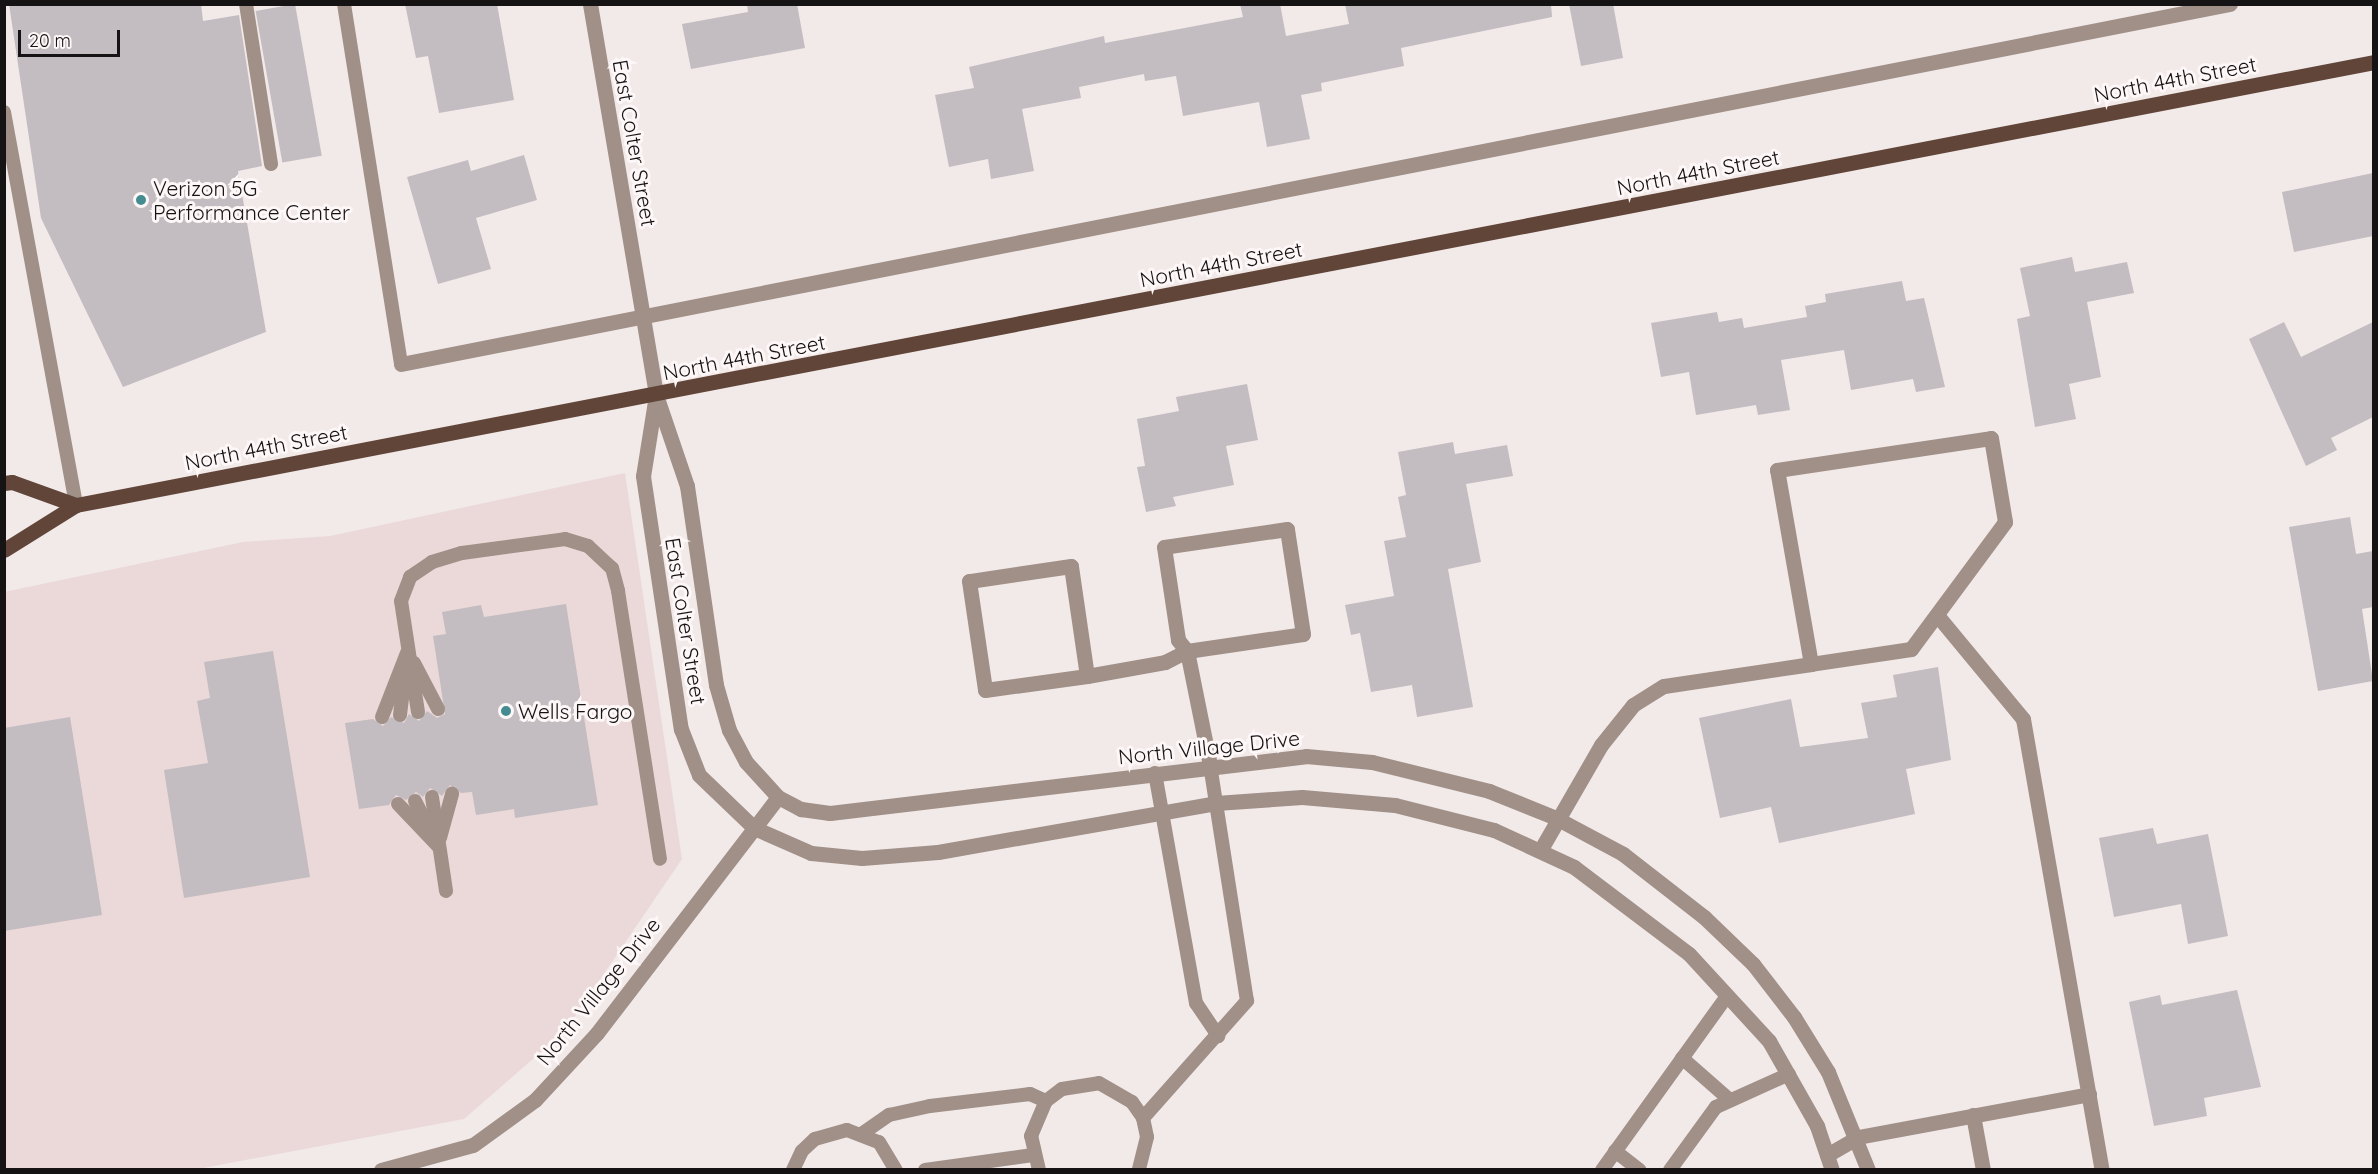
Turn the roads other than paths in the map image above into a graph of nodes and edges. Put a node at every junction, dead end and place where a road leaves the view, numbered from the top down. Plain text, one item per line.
1 (246, 4) edge
2 (344, 4) edge
3 (590, 4) edge
4 (2230, 4) edge
5 (2373, 62) edge
6 (4, 112) edge
7 (271, 164) dead end
8 (643, 316) junction
9 (401, 364) joint
10 (657, 395) junction
11 (4, 483) edge
12 (76, 505) junction
13 (4, 550) edge
14 (1937, 615) junction
15 (408, 651) junction
16 (1187, 651) junction
17 (1811, 664) junction
18 (1087, 676) junction
19 (438, 709) dead end
20 (418, 712) dead end
21 (400, 715) dead end
22 (382, 717) dead end
23 (1210, 765) junction
24 (1155, 773) junction
25 (452, 795) dead end
26 (432, 797) dead end
27 (778, 797) junction
28 (415, 801) dead end
29 (1216, 803) junction
30 (398, 804) dead end
31 (1161, 814) junction
32 (1556, 818) junction
33 (754, 828) junction
34 (438, 846) junction
35 (1541, 849) junction
36 (660, 859) dead end
37 (446, 891) dead end
38 (1727, 996) junction
39 (1218, 1036) junction
40 (1682, 1058) junction
41 (1790, 1074) junction
42 (2089, 1094) junction
43 (1730, 1100) junction
44 (1046, 1101) junction
45 (1973, 1115) junction
46 (1143, 1118) junction
47 (863, 1133) junction
48 (1858, 1137) junction
49 (1615, 1151) junction
50 (1033, 1155) junction
51 (1829, 1162) edge
52 (381, 1170) edge
53 (793, 1170) edge
54 (896, 1170) edge
55 (924, 1170) edge
56 (1039, 1170) edge
57 (1139, 1170) edge
58 (1602, 1170) edge
59 (1639, 1170) edge
60 (1670, 1170) edge
61 (1868, 1170) edge
62 (1983, 1170) edge
63 (2102, 1170) edge

1 - 7 lane
2 - 9 lane
3 - 8 street, East Colter Street
4 - 8 street
5 - 10 main road, North 44th Street
6 - 12 lane
8 - 9 street
8 - 10 street, East Colter Street
10 - 12 main road, North 44th Street
10 - 27 street, East Colter Street
10 - 33 street, East Colter Street
11 - 12 main road
12 - 13 main road, North 44th Street
14 - 17 street
14 - 17 street
14 - 42 street
15 - 19 lane
15 - 20 lane
15 - 21 lane
15 - 22 lane
15 - 36 lane
16 - 16 street
16 - 18 street
16 - 23 street
17 - 32 street
18 - 18 street
23 - 24 street, North Village Drive
23 - 29 lane
23 - 32 street, North Village Drive
24 - 27 street, North Village Drive
24 - 31 lane
25 - 34 lane
26 - 34 lane
27 - 33 street, North Village Drive
28 - 34 lane
29 - 31 street
29 - 35 street
29 - 39 lane
30 - 34 lane
31 - 33 street
31 - 39 lane
32 - 35 street
32 - 48 street, North Village Drive
33 - 52 street, North Village Drive
34 - 37 lane
35 - 38 street
38 - 40 lane
38 - 41 street
39 - 46 lane
40 - 43 lane
40 - 49 lane
41 - 43 lane
41 - 51 street
42 - 45 street
42 - 63 street
43 - 60 lane
44 - 46 lane
44 - 47 lane
44 - 50 lane
45 - 48 street
45 - 62 street
46 - 57 lane
47 - 53 lane
47 - 54 lane
48 - 51 street
48 - 61 street, North Village Drive
49 - 58 lane
49 - 59 lane
50 - 55 lane
50 - 56 lane

